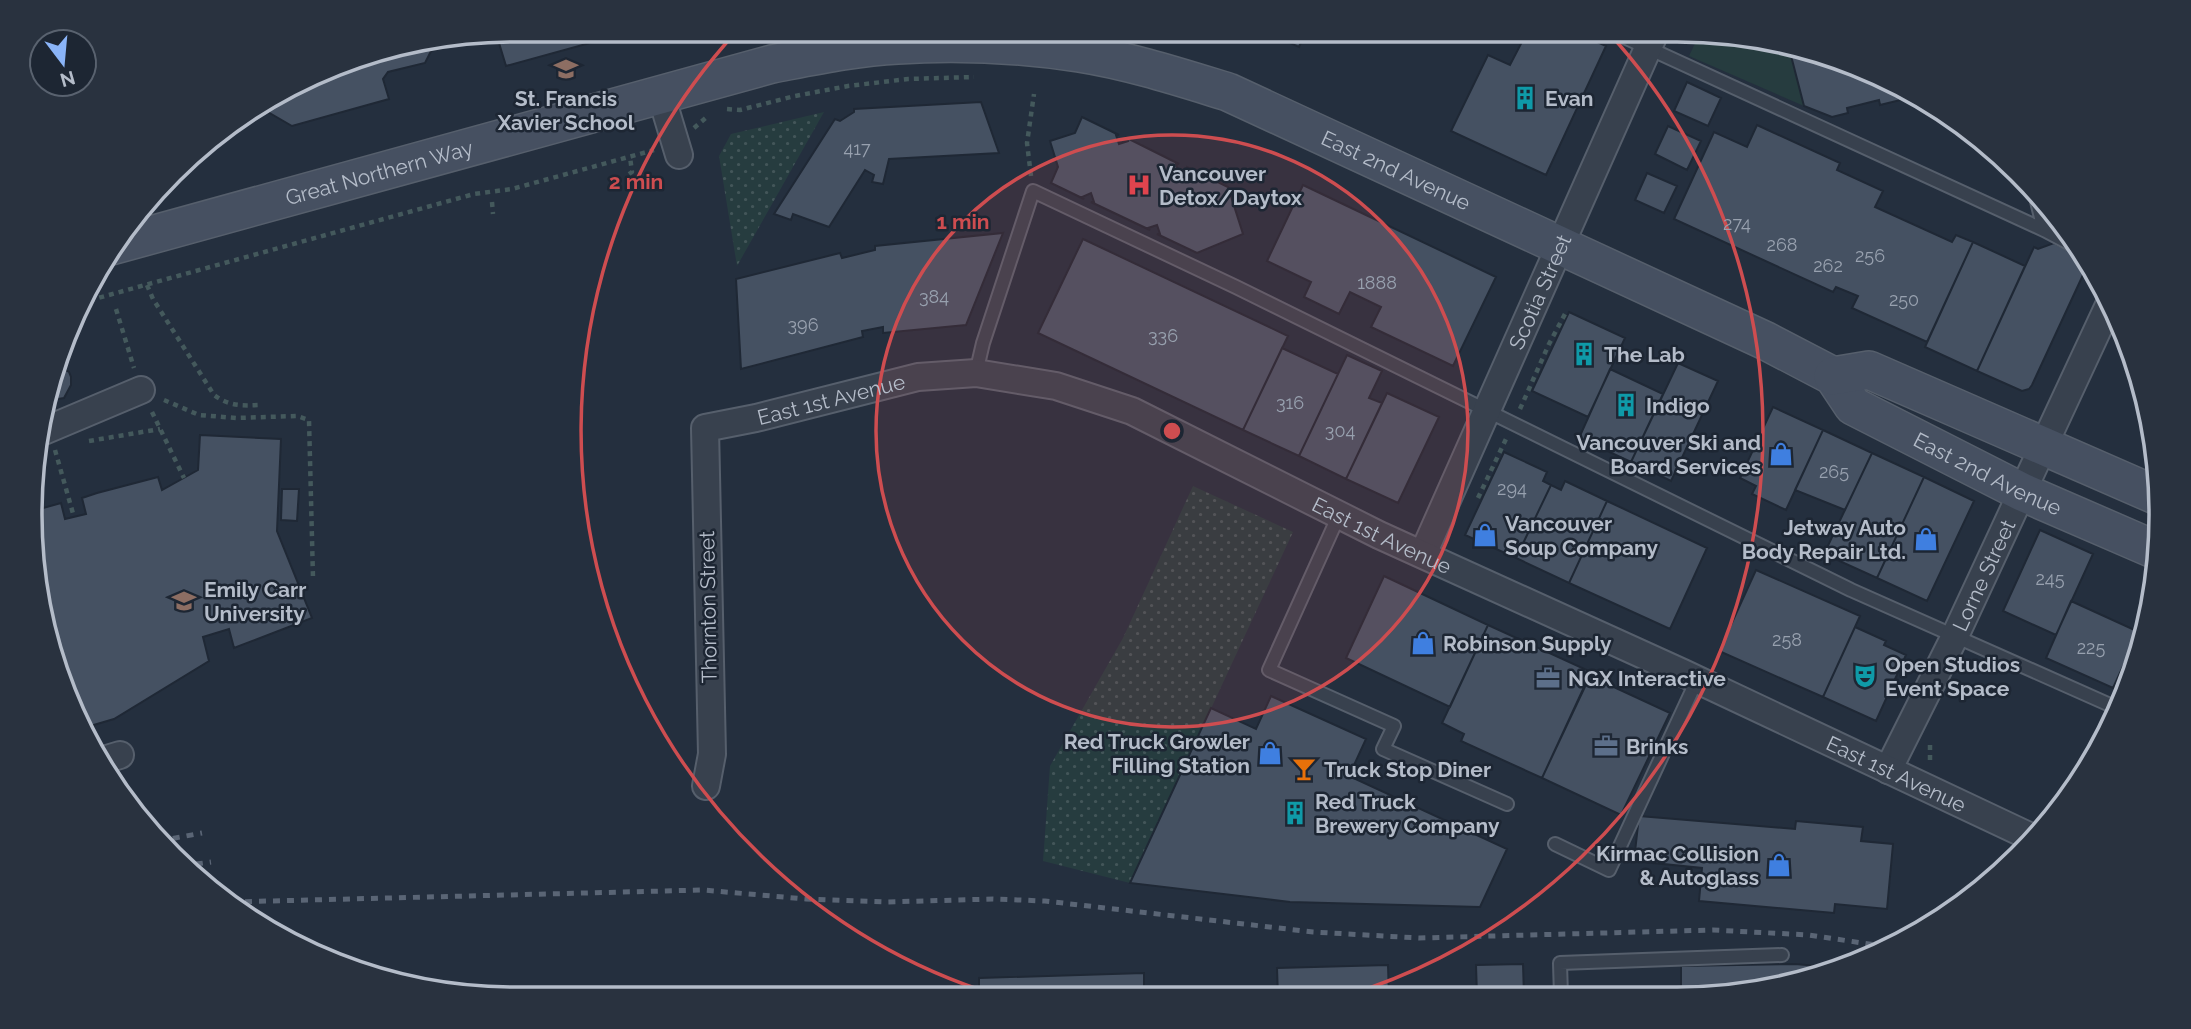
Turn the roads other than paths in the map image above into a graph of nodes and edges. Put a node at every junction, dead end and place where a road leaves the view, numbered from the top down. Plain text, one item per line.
1 (905, 42) edge
2 (985, 42) edge
3 (1652, 42) edge
4 (1659, 42) edge
5 (661, 95) junction
6 (668, 152) road end
7 (2040, 213) edge
8 (2044, 230) junction
9 (2059, 238) edge
10 (130, 241) edge
11 (1560, 247) junction
12 (2104, 315) edge
13 (976, 373) junction
14 (1833, 376) junction
15 (141, 390) road end
16 (1487, 411) junction
17 (50, 428) edge
18 (705, 428) joint
19 (2043, 445) junction
20 (2022, 492) junction
21 (2148, 492) edge
22 (1339, 515) junction
23 (2148, 547) edge
24 (1423, 554) junction
25 (1955, 636) junction
26 (1697, 680) junction
27 (2109, 704) edge
28 (1888, 770) junction
29 (706, 786) dead end
30 (1507, 804) dead end
31 (2025, 834) edge
32 (1555, 845) dead end
33 (1782, 956) dead end
34 (1561, 987) edge

1 - 5 main road, Great Northern Way
2 - 11 main road, East 2nd Avenue
3 - 11 street, Scotia Street
4 - 8 lane
5 - 6 street
5 - 10 main road, Great Northern Way
7 - 8 lane
8 - 9 lane
11 - 14 main road, East 2nd Avenue
11 - 16 street, Scotia Street
12 - 19 street, Lorne Street
13 - 16 lane
13 - 18 street, East 1st Avenue
13 - 22 street, East 1st Avenue
14 - 19 main road, East 2nd Avenue
14 - 20 main road, East 2nd Avenue
15 - 17 street
16 - 24 street, Scotia Street
16 - 25 lane
18 - 29 street, Thornton Street
19 - 20 street, Lorne Street
19 - 21 main road, East 2nd Avenue
20 - 23 main road, East 2nd Avenue
20 - 25 street, Lorne Street
22 - 24 street, East 1st Avenue
22 - 30 lane
24 - 26 street, East 1st Avenue
25 - 27 lane
25 - 28 street, Lorne Street
26 - 28 street, East 1st Avenue
26 - 32 lane
28 - 31 street, East 1st Avenue
33 - 34 lane

